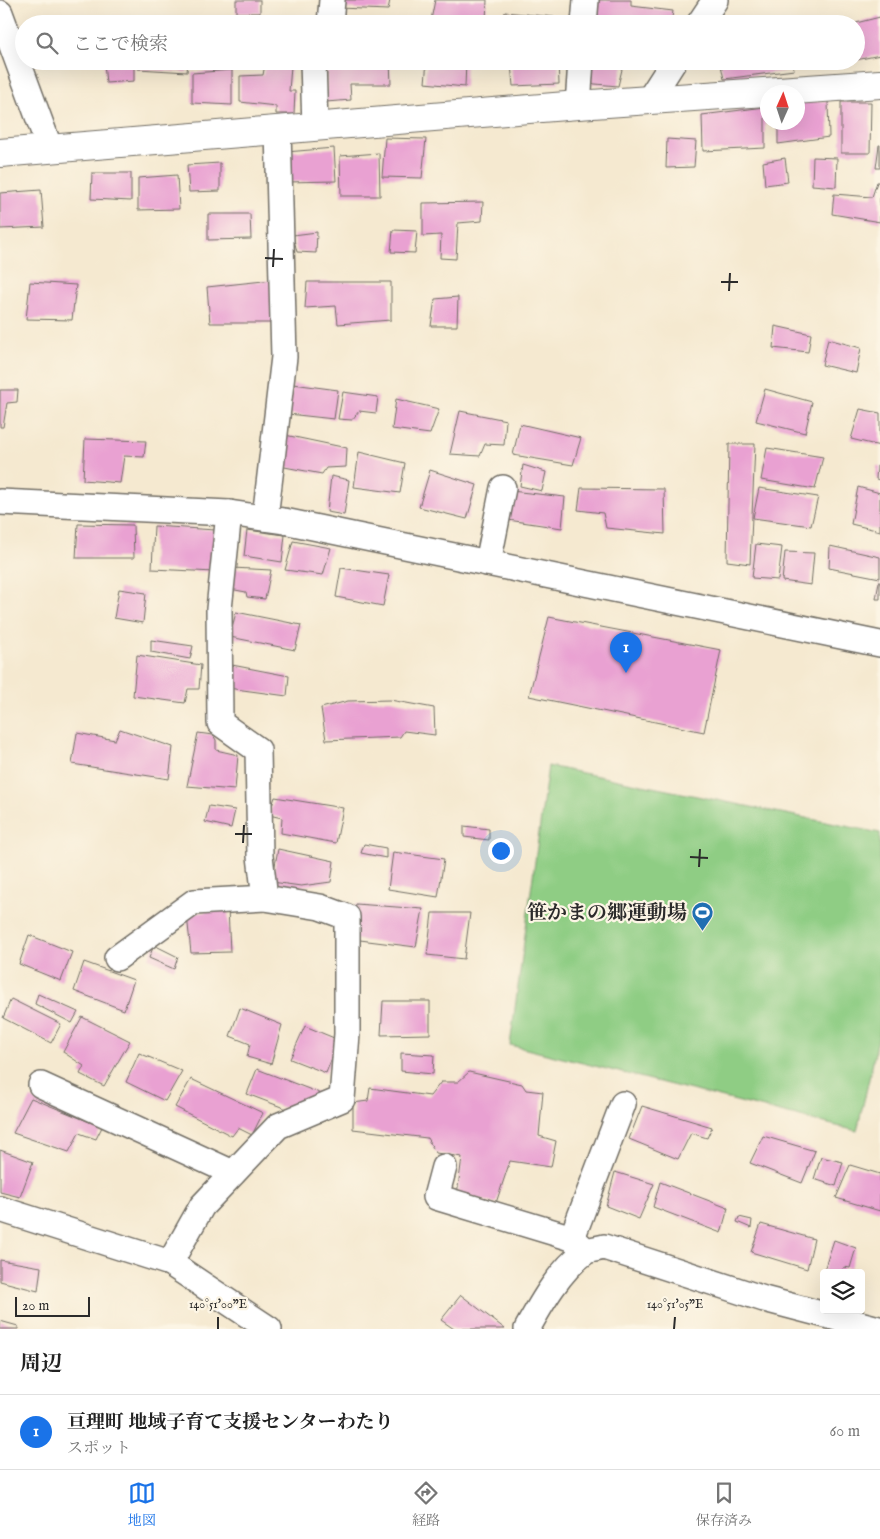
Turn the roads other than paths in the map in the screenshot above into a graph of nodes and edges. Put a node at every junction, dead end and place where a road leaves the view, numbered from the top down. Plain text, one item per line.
1 (332, 0) edge
2 (586, 0) edge
3 (715, 0) edge
4 (0, 13) edge
5 (331, 15) edge
6 (585, 15) edge
7 (705, 15) edge
8 (15, 54) edge
9 (21, 70) edge
10 (313, 70) edge
11 (580, 70) edge
12 (668, 70) edge
13 (880, 84) edge
14 (649, 100) junction
15 (578, 105) junction
16 (315, 127) junction
17 (278, 130) junction
18 (50, 149) junction
19 (0, 153) edge
20 (503, 488) dead end
21 (0, 502) edge
22 (229, 513) junction
23 (265, 518) junction
24 (488, 563) junction
25 (880, 644) edge
26 (265, 898) junction
27 (117, 958) dead end
28 (41, 1085) dead end
29 (623, 1104) dead end
30 (444, 1167) dead end
31 (233, 1173) junction
32 (0, 1209) edge
33 (579, 1244) junction
34 (170, 1263) junction
35 (268, 1329) edge
36 (527, 1329) edge
37 (878, 1329) edge

1 - 5 street
2 - 6 street
3 - 7 street
4 - 8 street
9 - 18 street
10 - 16 street
11 - 15 street
12 - 14 street
13 - 14 street
14 - 15 street
15 - 16 street
16 - 17 street
17 - 18 street
17 - 23 street
18 - 19 street
20 - 24 street
21 - 22 street
22 - 23 street
22 - 26 street
23 - 24 street
24 - 25 street
26 - 27 street
26 - 31 street
28 - 31 street
29 - 33 street
30 - 33 street
31 - 34 street
32 - 34 street
33 - 36 street
33 - 37 street
34 - 35 street

